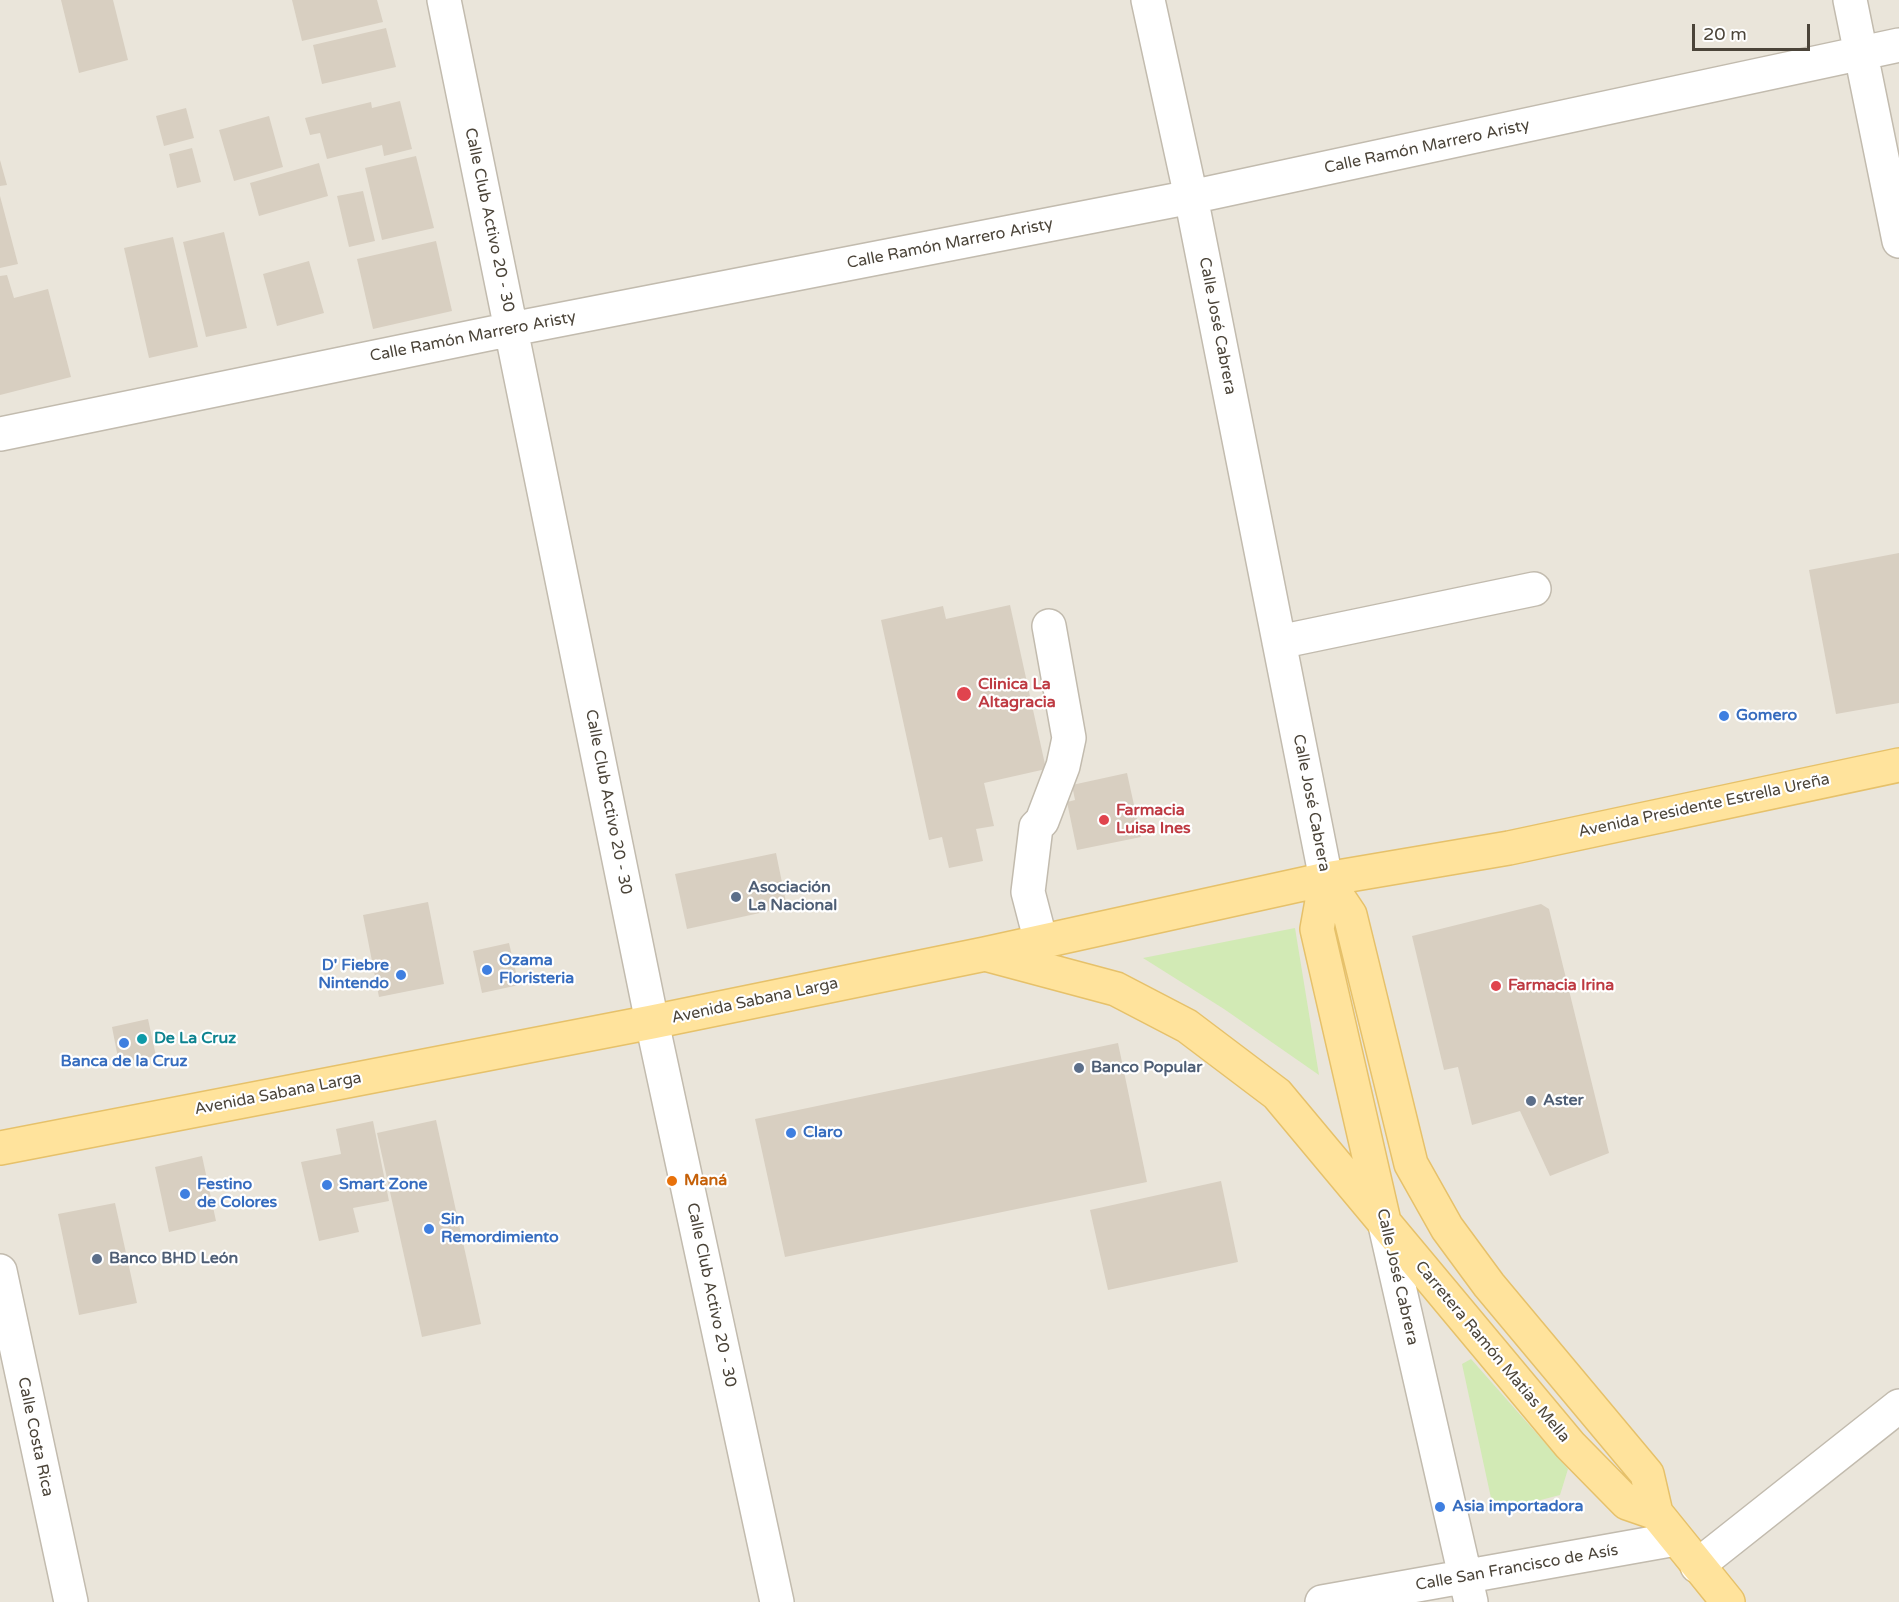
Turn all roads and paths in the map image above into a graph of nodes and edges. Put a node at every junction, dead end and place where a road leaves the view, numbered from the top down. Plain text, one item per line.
1 (444, 0) edge
2 (1148, 0) edge
3 (1850, 0) edge
4 (1899, 45) edge
5 (1861, 53) junction
6 (1191, 198) junction
7 (1899, 241) edge
8 (512, 329) junction
9 (0, 434) edge
10 (1534, 590) dead end
11 (1049, 626) dead end
12 (1279, 642) junction
13 (1899, 765) edge
14 (1509, 848) joint
15 (1326, 879) junction
16 (1041, 942) junction
17 (985, 954) junction
18 (652, 1022) junction
19 (0, 1148) edge
20 (1385, 1225) junction
21 (0, 1271) edge
22 (1899, 1406) edge
23 (1656, 1513) junction
24 (1676, 1539) junction
25 (1698, 1566) junction
26 (1468, 1590) edge
27 (70, 1602) edge
28 (777, 1602) edge
29 (1322, 1602) edge
30 (1728, 1602) edge

1 - 8 street, Calle Club Activo 20 - 30
2 - 6 street, Calle José Cabrera
3 - 5 street
4 - 5 street, Calle Ramón Marrero Aristy
5 - 6 street, Calle Ramón Marrero Aristy
5 - 7 street
6 - 8 street, Calle Ramón Marrero Aristy
6 - 12 street, Calle José Cabrera
8 - 9 street, Calle Ramón Marrero Aristy
8 - 18 street, Calle Club Activo 20 - 30
10 - 12 street
11 - 16 street
12 - 15 street, Calle José Cabrera
13 - 14 main road, Avenida Presidente Estrella Ureña
14 - 15 main road, Avenida Sabana Larga
15 - 16 main road, Avenida Sabana Larga
15 - 20 main road, Calle José Cabrera
15 - 23 main road
16 - 17 main road, Avenida Sabana Larga
17 - 18 main road, Avenida Sabana Larga
17 - 20 main road, Carretera Ramón Matías Mella
18 - 19 main road, Avenida Sabana Larga
18 - 28 street, Calle Club Activo 20 - 30
20 - 23 main road, Carretera Ramón Matías Mella
20 - 26 street, Calle José Cabrera
21 - 27 street, Calle Costa Rica
22 - 25 street
23 - 24 main road
24 - 25 main road
24 - 26 street, Calle San Francisco de Asís
25 - 30 main road
26 - 29 street, Calle San Francisco de Asís

